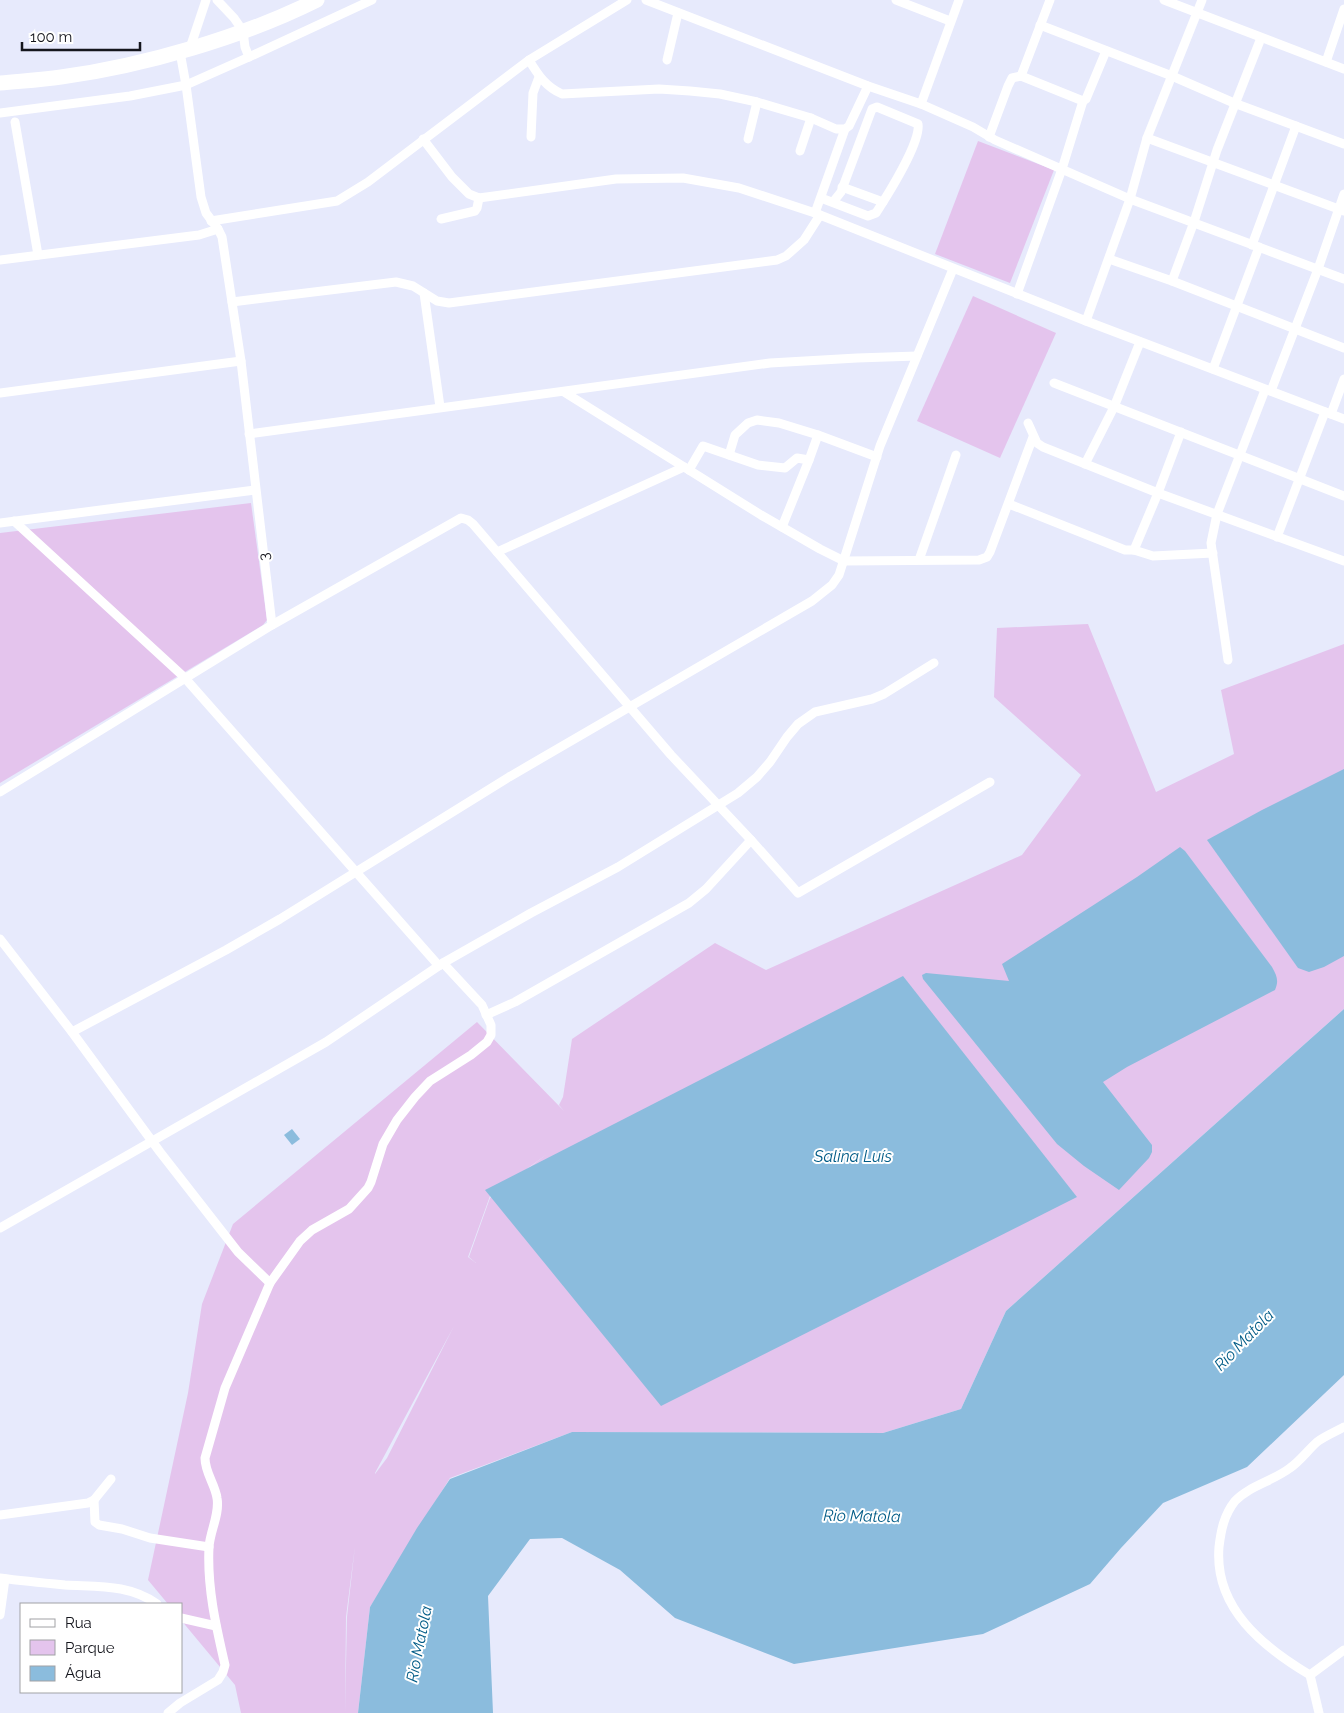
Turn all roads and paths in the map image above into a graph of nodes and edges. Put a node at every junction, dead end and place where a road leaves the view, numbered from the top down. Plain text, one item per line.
1 (206, 0) edge
2 (217, 0) edge
3 (317, 0) edge
4 (372, 0) edge
5 (627, 0) edge
6 (646, 0) edge
7 (896, 0) edge
8 (959, 0) edge
9 (1050, 0) edge
10 (1164, 0) edge
11 (1202, 0) edge
12 (1344, 9) edge
13 (678, 13) junction
14 (1197, 13) junction
15 (950, 21) junction
16 (1040, 25) junction
17 (243, 31) junction
18 (1261, 38) junction
19 (185, 50) junction
20 (1106, 51) junction
21 (249, 58) junction
22 (529, 60) junction
23 (666, 60) dead end
24 (1326, 62) junction
25 (1344, 69) edge
26 (540, 76) junction
27 (1020, 76) junction
28 (1172, 76) junction
29 (0, 83) edge
30 (186, 84) junction
31 (868, 86) junction
32 (757, 102) junction
33 (1083, 102) junction
34 (1234, 103) junction
35 (921, 104) junction
36 (0, 112) edge
37 (811, 118) junction
38 (16, 122) dead end
39 (1296, 126) junction
40 (845, 129) junction
41 (531, 137) dead end
42 (989, 137) junction
43 (1147, 138) junction
44 (423, 139) junction
45 (748, 139) dead end
46 (1344, 144) edge
47 (800, 151) dead end
48 (1213, 161) junction
49 (1062, 169) junction
50 (1274, 184) junction
51 (842, 187) junction
52 (1344, 194) edge
53 (479, 198) junction
54 (820, 198) junction
55 (1130, 199) junction
56 (833, 202) junction
57 (883, 202) junction
58 (1342, 210) edge
59 (818, 214) junction
60 (441, 219) dead end
61 (211, 221) junction
62 (1194, 222) junction
63 (218, 229) junction
64 (1256, 246) junction
65 (38, 255) junction
66 (0, 260) edge
67 (1108, 260) junction
68 (953, 269) junction
69 (1318, 269) junction
70 (1344, 279) edge
71 (1172, 281) junction
72 (424, 293) junction
73 (1017, 294) junction
74 (232, 302) junction
75 (1236, 306) junction
76 (1086, 321) junction
77 (1295, 330) junction
78 (1140, 342) junction
79 (1344, 348) edge
80 (918, 356) junction
81 (241, 361) junction
82 (1213, 369) junction
83 (1344, 379) edge
84 (1054, 383) dead end
85 (1268, 390) junction
86 (564, 392) junction
87 (0, 393) edge
88 (440, 407) junction
89 (1114, 407) junction
90 (1328, 412) junction
91 (1344, 419) edge
92 (1028, 423) dead end
93 (1181, 432) junction
94 (249, 434) junction
95 (818, 435) junction
96 (1033, 437) junction
97 (730, 455) junction
98 (956, 455) dead end
99 (1239, 456) junction
100 (877, 457) junction
101 (809, 460) junction
102 (1085, 464) junction
103 (687, 468) junction
104 (1298, 479) junction
105 (255, 490) junction
106 (1158, 493) junction
107 (1344, 496) edge
108 (1009, 504) junction
109 (1217, 514) junction
110 (14, 521) junction
111 (0, 523) edge
112 (782, 527) junction
113 (1277, 537) junction
114 (1134, 550) junction
115 (497, 552) junction
116 (1213, 553) junction
117 (919, 560) junction
118 (844, 561) junction
119 (1344, 561) edge
120 (272, 625) junction
121 (1228, 660) dead end
122 (934, 663) dead end
123 (184, 677) junction
124 (630, 706) junction
125 (990, 782) dead end
126 (0, 792) edge
127 (717, 805) junction
128 (751, 840) junction
129 (356, 871) junction
130 (0, 939) edge
131 (441, 964) junction
132 (486, 1015) junction
133 (72, 1032) junction
134 (152, 1141) junction
135 (0, 1228) edge
136 (270, 1283) junction
137 (1344, 1428) edge
138 (111, 1479) dead end
139 (94, 1500) junction
140 (0, 1515) edge
141 (209, 1548) junction
142 (2, 1578) edge
143 (155, 1603) edge
144 (0, 1616) edge
145 (182, 1618) edge
146 (216, 1626) junction
147 (1344, 1650) edge
148 (1310, 1674) junction
149 (168, 1713) edge
150 (1319, 1713) edge

1 - 19 street
2 - 17 street
3 - 17 main road
4 - 21 street
5 - 22 street
6 - 13 street
7 - 15 street
8 - 15 street
9 - 16 street
10 - 14 street
11 - 14 street
12 - 24 street
13 - 23 street
13 - 31 street
14 - 18 street
14 - 28 street
15 - 35 street
16 - 20 street
16 - 27 street
17 - 19 main road
17 - 21 street
18 - 24 street
18 - 34 street
19 - 29 main road
19 - 30 street
20 - 28 street
20 - 33 street
21 - 30 street
22 - 26 street
22 - 44 street
24 - 25 street
26 - 32 street
26 - 41 street
27 - 33 street
27 - 42 street
28 - 34 street
28 - 43 street
30 - 36 street
30 - 61 street
31 - 35 street
31 - 40 street
32 - 37 street
32 - 45 street
33 - 49 street
34 - 39 street
34 - 48 street
35 - 42 street
37 - 40 street
37 - 47 street
38 - 65 street
39 - 46 street
39 - 50 street
40 - 54 street
42 - 49 street
43 - 48 street
43 - 55 street
44 - 53 street
44 - 61 street
48 - 50 street
48 - 62 street
49 - 55 street
49 - 73 street
50 - 58 street
50 - 64 street
51 - 56 street
51 - 57 street
51 - 57 street
52 - 58 street
53 - 59 street
53 - 60 street
54 - 56 street
54 - 59 street
55 - 62 street
55 - 67 street
56 - 57 street
58 - 69 street
59 - 68 street
59 - 72 street
61 - 63 street
62 - 64 street
62 - 71 street
63 - 65 street
63 - 74 street, 3
64 - 69 street
64 - 75 street
65 - 66 street
67 - 71 street
67 - 76 street
68 - 73 street
68 - 80 street
69 - 70 street
69 - 77 street
71 - 75 street
72 - 74 street
72 - 88 street
73 - 76 street
74 - 81 street, 3
75 - 77 street
75 - 82 street
76 - 78 street
77 - 79 street
77 - 85 street
78 - 82 street
78 - 89 street
80 - 86 street
80 - 100 street
81 - 87 street
81 - 94 street, 3
82 - 85 street
83 - 90 street
84 - 89 street
85 - 90 street
85 - 99 street
86 - 88 street
86 - 103 street
88 - 94 street
89 - 93 street
89 - 102 street
90 - 91 street
90 - 104 street
92 - 96 street
93 - 99 street
93 - 106 street
94 - 105 street, 3
95 - 97 street
95 - 100 street
95 - 101 street
96 - 102 street
96 - 108 street
97 - 101 street
97 - 103 street
98 - 117 street
99 - 104 street
99 - 109 street
100 - 118 street
101 - 112 street
102 - 106 street
103 - 112 street
103 - 115 street
104 - 107 street
104 - 113 street
105 - 110 street
105 - 120 street, 3
106 - 109 street
106 - 114 street
108 - 114 street
108 - 117 street
109 - 113 street
109 - 116 street
110 - 111 street
110 - 123 street
112 - 118 street
113 - 119 street
114 - 116 street
115 - 120 street
115 - 124 street
116 - 121 street
117 - 118 street
118 - 124 street
120 - 123 street
122 - 127 street
123 - 126 street
123 - 129 street
124 - 127 street
124 - 129 street
125 - 128 street
127 - 128 street
127 - 131 street
128 - 132 street
129 - 131 street
129 - 133 street
130 - 133 street
131 - 132 street
131 - 134 street
132 - 136 street
133 - 134 street
134 - 135 street
134 - 136 street
136 - 141 street
137 - 148 street
138 - 139 street
139 - 140 street
139 - 141 street
141 - 146 street
142 - 143 street
142 - 144 street
145 - 146 street
146 - 149 street
147 - 148 street
148 - 150 street

